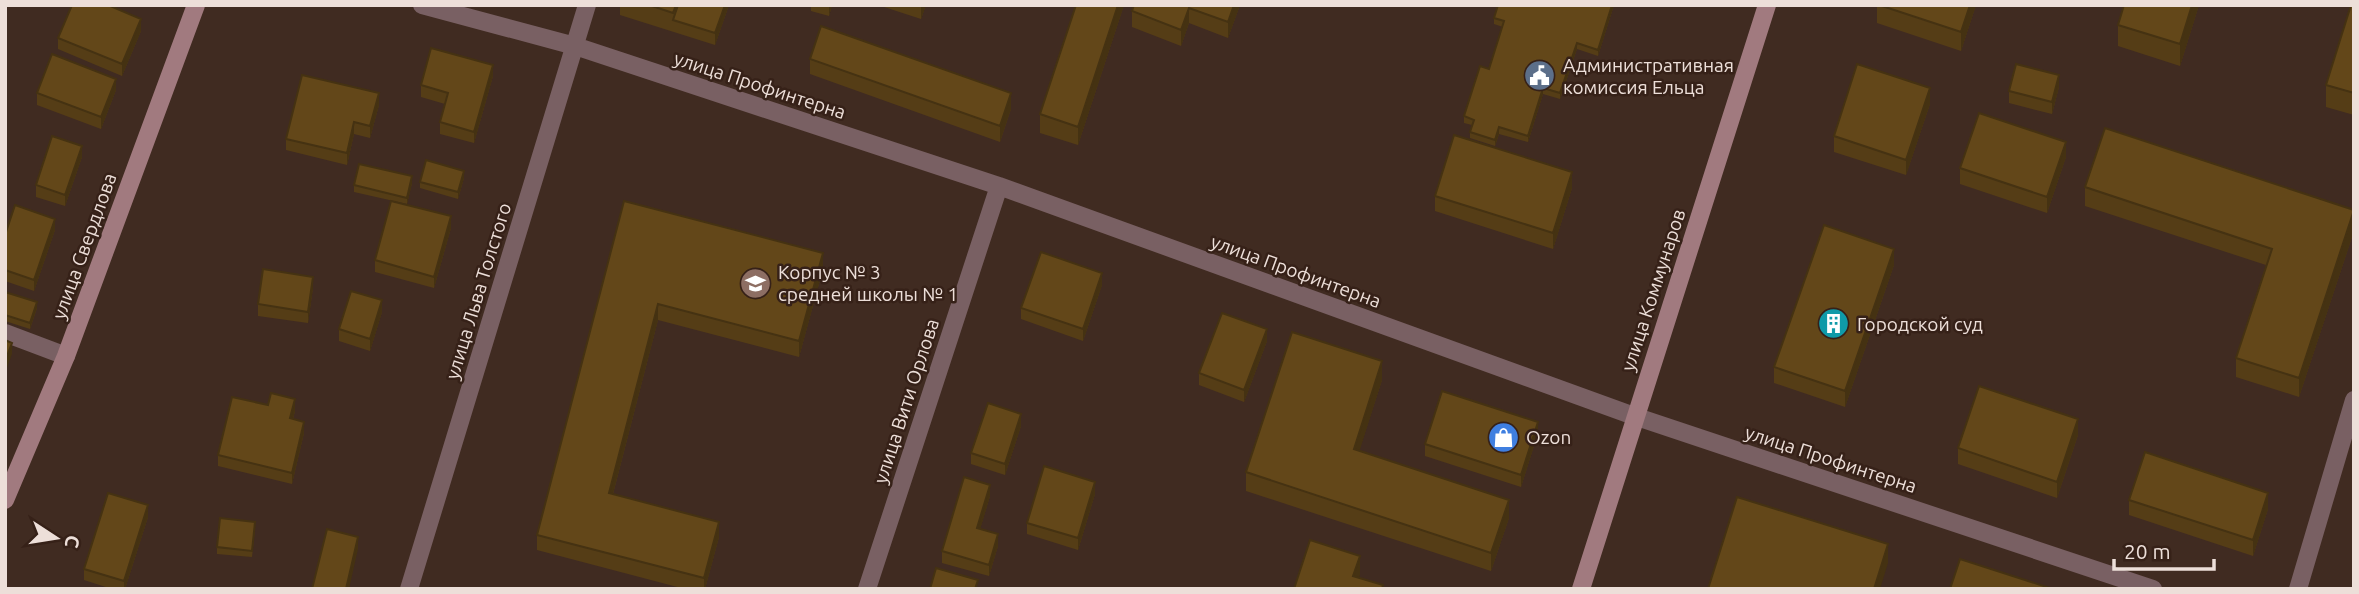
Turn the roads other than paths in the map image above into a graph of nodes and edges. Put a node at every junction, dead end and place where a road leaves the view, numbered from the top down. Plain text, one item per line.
1 (196, 5) edge
2 (422, 5) edge
3 (587, 5) edge
4 (1767, 5) edge
5 (575, 46) junction
6 (999, 186) junction
7 (5, 333) edge
8 (66, 356) junction
9 (2354, 400) edge
10 (1634, 416) junction
11 (5, 500) edge
12 (409, 589) edge
13 (867, 589) edge
14 (1581, 589) edge
15 (2153, 589) edge
16 (2298, 589) edge

1 - 8 main road, улица Свердлова
2 - 5 street, улица Профинтерна
3 - 5 street, улица Льва Толстого
4 - 10 main road, улица Коммунаров
5 - 6 street, улица Профинтерна
5 - 12 street, улица Льва Толстого
6 - 10 street, улица Профинтерна
6 - 13 street, улица Вити Орлова
7 - 8 street
8 - 11 main road, улица Свердлова
9 - 16 street
10 - 14 main road, улица Коммунаров
10 - 15 street, улица Профинтерна

